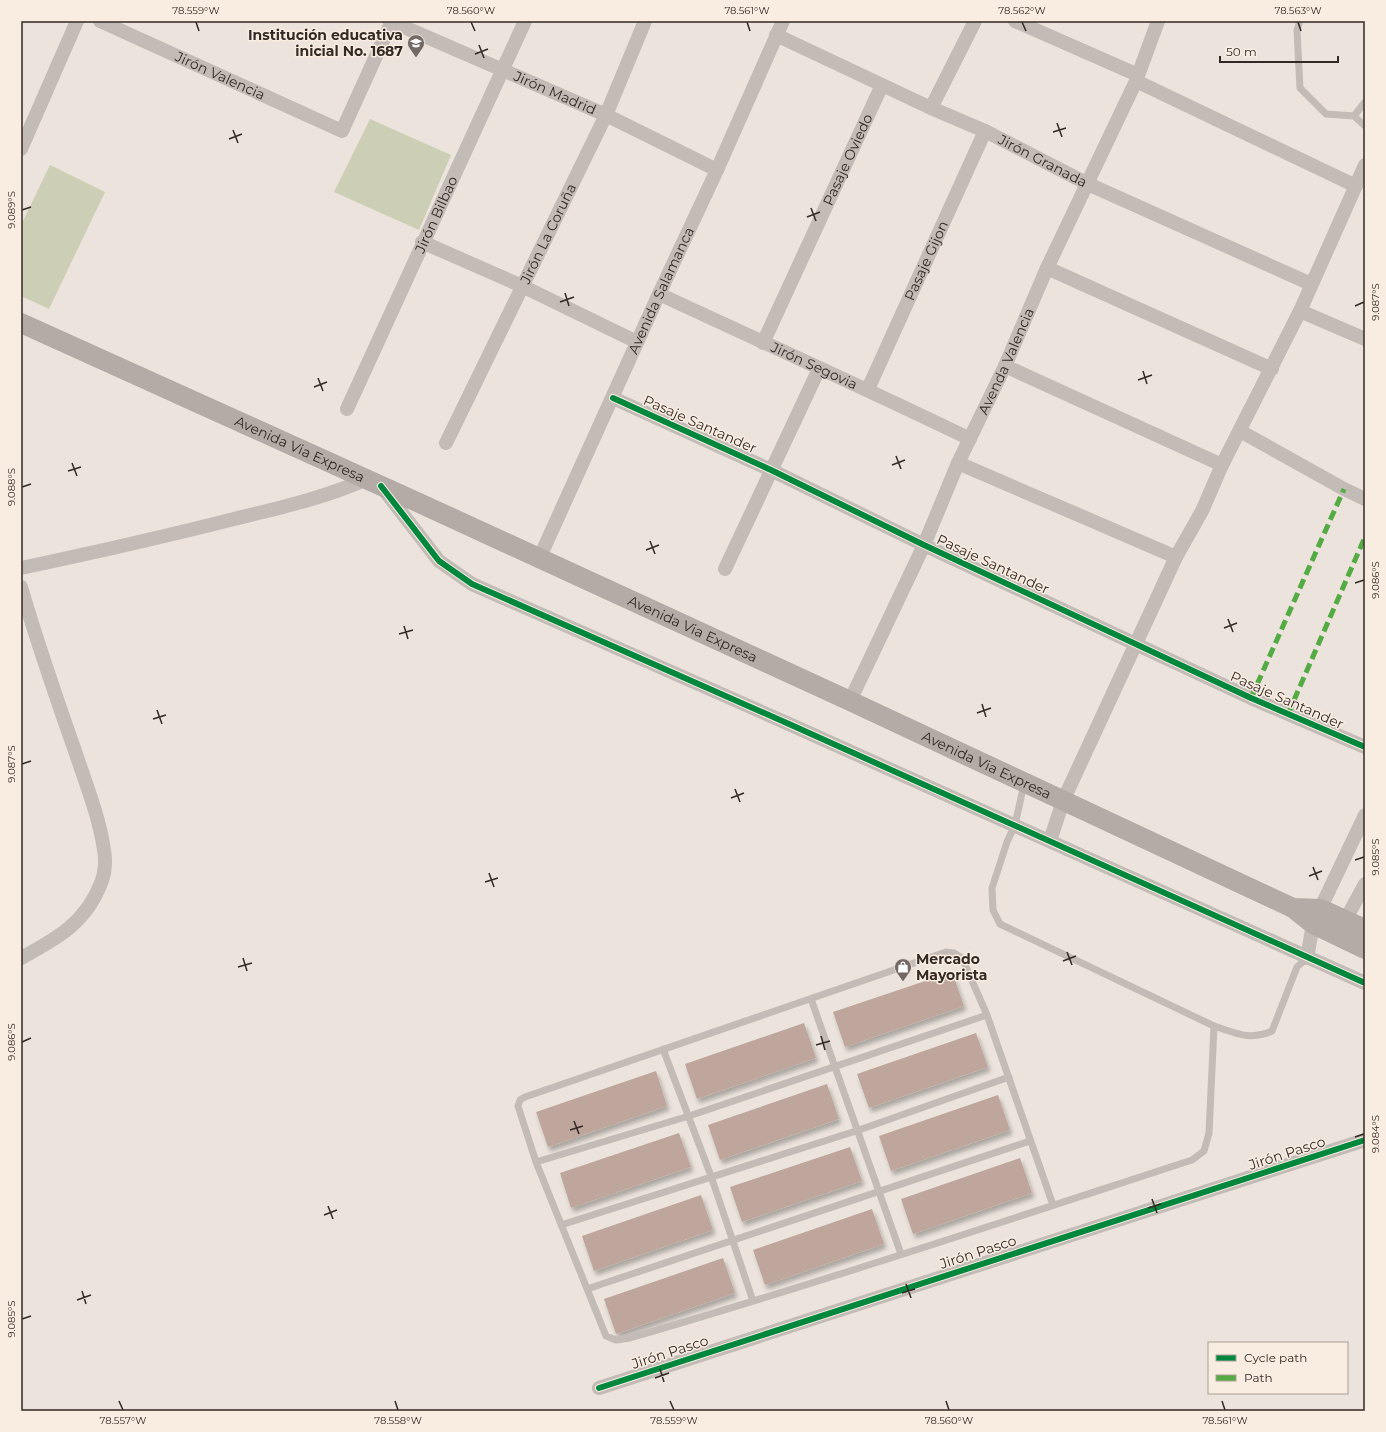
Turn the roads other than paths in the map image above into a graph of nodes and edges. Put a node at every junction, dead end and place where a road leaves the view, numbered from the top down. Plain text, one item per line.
1 (77, 21) edge
2 (100, 21) edge
3 (391, 21) edge
4 (525, 21) edge
5 (645, 21) edge
6 (782, 21) edge
7 (975, 21) edge
8 (1015, 21) edge
9 (1158, 21) edge
10 (1300, 21) edge
11 (776, 35) junction
12 (503, 69) junction
13 (1137, 78) junction
14 (882, 85) junction
15 (1365, 102) edge
16 (931, 108) junction
17 (606, 115) junction
18 (1354, 116) junction
19 (1365, 126) edge
20 (985, 131) junction
21 (21, 149) edge
22 (1365, 166) edge
23 (717, 170) junction
24 (1088, 184) junction
25 (1356, 186) junction
26 (422, 242) junction
27 (1047, 268) junction
28 (1311, 284) junction
29 (522, 286) junction
30 (659, 294) junction
31 (1300, 311) junction
32 (21, 323) edge
33 (1365, 340) edge
34 (637, 342) junction
35 (763, 343) junction
36 (1005, 366) junction
37 (819, 369) junction
38 (1272, 369) junction
39 (868, 389) junction
40 (613, 398) junction
41 (347, 408) dead end
42 (1240, 431) junction
43 (970, 439) junction
44 (446, 443) dead end
45 (958, 463) junction
46 (1222, 465) junction
47 (771, 470) junction
48 (374, 483) junction
49 (1365, 499) edge
50 (924, 545) junction
51 (1176, 557) junction
52 (539, 559) junction
53 (21, 568) edge
54 (725, 569) dead end
55 (21, 587) edge
56 (1137, 644) junction
57 (850, 701) junction
58 (1365, 747) edge
59 (1025, 782) junction
60 (1063, 801) junction
61 (1365, 816) edge
62 (1015, 825) junction
63 (1050, 840) junction
64 (1365, 884) edge
65 (1317, 916) junction
66 (1341, 927) junction
67 (1365, 929) edge
68 (1365, 949) edge
69 (21, 958) edge
70 (1307, 958) junction
71 (1365, 983) edge
72 (811, 999) junction
73 (987, 1015) junction
74 (1214, 1026) junction
75 (663, 1049) junction
76 (836, 1068) junction
77 (1008, 1077) junction
78 (689, 1116) junction
79 (859, 1130) junction
80 (1365, 1140) edge
81 (1030, 1141) junction
82 (536, 1162) junction
83 (711, 1176) junction
84 (880, 1192) junction
85 (1053, 1205) junction
86 (561, 1225) junction
87 (733, 1240) junction
88 (902, 1254) junction
89 (587, 1289) junction
90 (753, 1300) junction
91 (599, 1388) dead end

1 - 21 street
2 - 3 street, Jirón Valencia
3 - 12 street, Jirón Madrid
4 - 12 street, Jirón Bilbao
5 - 17 street, Jirón La Coruña
6 - 11 street, Avenida Salamanca
7 - 16 street
8 - 13 street
9 - 13 street, Avenda Valencia
10 - 18 lane
11 - 14 street, Jirón Granada
11 - 23 street, Avenida Salamanca
12 - 17 street, Jirón Madrid
12 - 26 street, Jirón Bilbao
13 - 24 street, Avenda Valencia
13 - 25 street
14 - 16 street, Jirón Granada
14 - 35 street, Pasaje Oviedo
15 - 18 lane
16 - 20 street, Jirón Granada
17 - 23 street, Jirón Madrid
17 - 29 street, Jirón La Coruña
18 - 19 lane
20 - 24 street, Jirón Granada
20 - 39 street, Pasaje Gijon
22 - 25 street
23 - 30 street, Avenida Salamanca
24 - 27 street, Avenda Valencia
24 - 28 street, Jirón Granada
25 - 28 street
26 - 29 street
26 - 41 street, Jirón Bilbao
27 - 36 street, Avenda Valencia
27 - 38 street
28 - 31 street
29 - 34 street
29 - 44 street, Jirón La Coruña
30 - 34 street, Avenida Salamanca
30 - 35 street, Jirón Segovia
31 - 33 street
31 - 38 street
32 - 48 main road, Avenida Via Expresa
34 - 40 street, Avenida Salamanca
35 - 37 street, Jirón Segovia
36 - 43 street, Avenda Valencia
36 - 46 street
37 - 39 street, Jirón Segovia
37 - 47 street
38 - 42 street
39 - 43 street, Jirón Segovia
40 - 47 street, Pasaje Santander
40 - 52 street, Avenida Salamanca
42 - 46 street
42 - 49 street
43 - 45 street, Avenda Valencia
45 - 50 street, Avenda Valencia
45 - 51 street
46 - 51 street
47 - 50 street, Pasaje Santander
47 - 54 street
48 - 52 main road, Avenida Via Expresa
48 - 53 street
48 - 62 street
50 - 56 street, Pasaje Santander
50 - 57 street, Avenda Valencia
51 - 56 street
52 - 57 main road, Avenida Via Expresa
55 - 69 street
56 - 58 street, Pasaje Santander
56 - 60 street
57 - 59 main road, Avenida Via Expresa
59 - 60 main road, Avenida Via Expresa
59 - 62 lane
60 - 63 street
60 - 65 main road, Avenida Via Expresa
61 - 65 street
62 - 63 street
62 - 74 lane
63 - 70 street
64 - 66 street
65 - 66 main road, Avenida Via Expresa
65 - 70 street
66 - 67 main road
66 - 68 main road
70 - 71 street
70 - 74 lane
72 - 73 lane
72 - 75 lane
72 - 76 lane
73 - 76 lane
73 - 77 lane
74 - 85 lane
75 - 78 lane
75 - 82 lane
76 - 78 lane
76 - 79 lane
77 - 79 lane
77 - 81 lane
78 - 82 lane
78 - 83 lane
79 - 83 lane
79 - 84 lane
80 - 91 street, Jirón Pasco
81 - 84 lane
81 - 85 lane
82 - 86 lane
83 - 86 lane
83 - 87 lane
84 - 87 lane
84 - 88 lane
85 - 88 lane
86 - 89 lane
87 - 89 lane
87 - 90 lane
88 - 90 lane
89 - 90 lane

